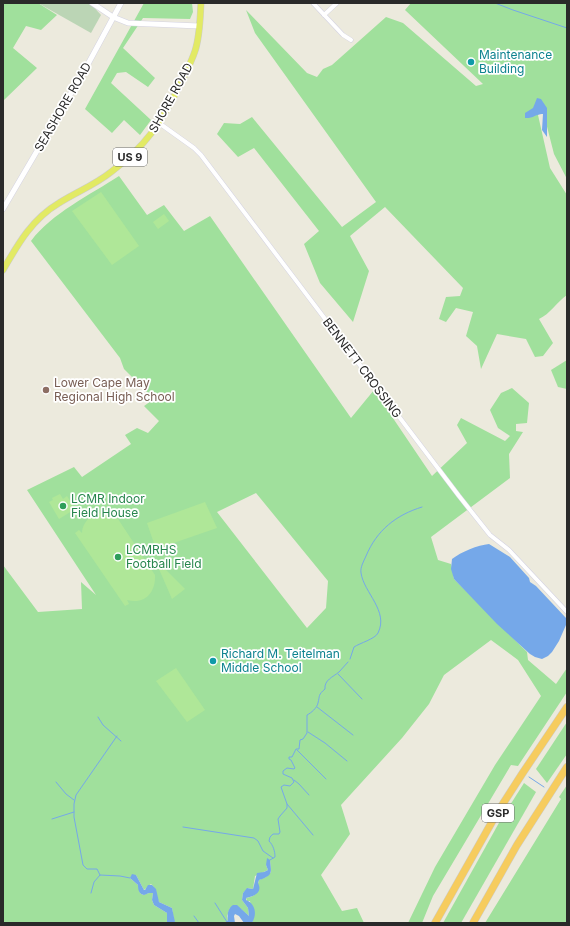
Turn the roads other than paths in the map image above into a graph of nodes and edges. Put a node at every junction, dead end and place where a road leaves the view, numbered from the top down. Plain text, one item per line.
1 (92, 3) edge
2 (121, 3) edge
3 (201, 3) edge
4 (313, 3) edge
5 (337, 3) edge
6 (324, 15) junction
7 (113, 18) junction
8 (199, 26) junction
9 (351, 40) dead end
10 (159, 123) junction
11 (3, 209) edge
12 (3, 270) edge
13 (567, 612) edge
14 (567, 707) edge
15 (567, 767) edge
16 (435, 923) edge
17 (473, 923) edge

1 - 7 street
2 - 7 street, SEASHORE ROAD
3 - 8 main road, SHORE ROAD / US 9
4 - 6 street
5 - 6 street
6 - 9 street
7 - 8 street
7 - 11 street, SEASHORE ROAD
8 - 10 main road, SHORE ROAD / US 9
10 - 12 main road, SHORE ROAD / US 9
10 - 13 street, BENNETT CROSSING
14 - 16 highway, GSP
15 - 17 highway, GSP

